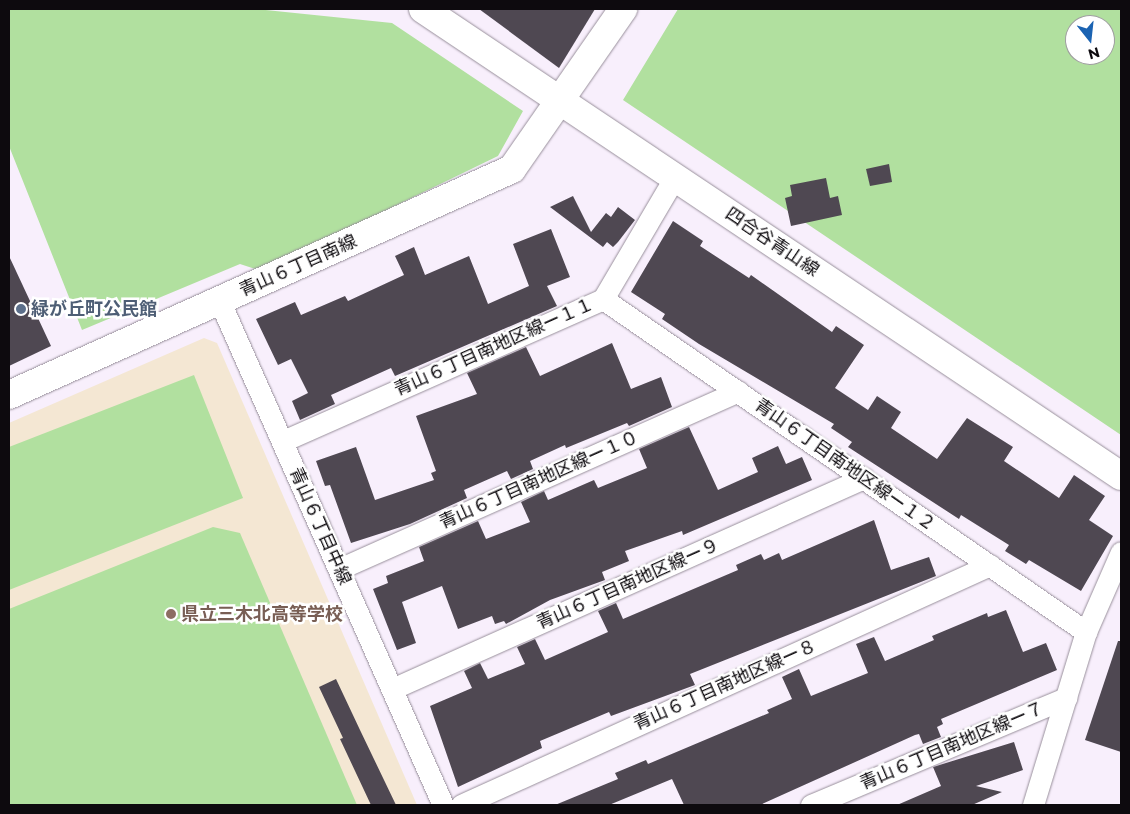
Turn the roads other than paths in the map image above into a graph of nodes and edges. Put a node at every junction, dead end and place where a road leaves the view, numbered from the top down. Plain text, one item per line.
1 (623, 9) edge
2 (430, 11) edge
3 (560, 102) junction
4 (675, 177) junction
5 (603, 299) junction
6 (220, 302) junction
7 (738, 391) junction
8 (9, 395) edge
9 (283, 442) junction
10 (1121, 476) edge
11 (864, 478) junction
12 (1121, 552) edge
13 (990, 565) junction
14 (339, 569) junction
15 (1086, 632) junction
16 (392, 689) junction
17 (1066, 698) junction
18 (443, 805) edge
19 (461, 805) edge
20 (811, 805) edge
21 (1033, 805) edge

1 - 3 street, 青山６丁目南線
2 - 3 street, 四合谷青山線
3 - 4 street, 四合谷青山線
3 - 6 street, 青山６丁目南線
4 - 5 street, 青山６丁目南地区線ー１１
4 - 10 street, 四合谷青山線
5 - 7 street, 青山６丁目南地区線ー１２
5 - 9 street, 青山６丁目南地区線ー１１
6 - 8 street, 青山６丁目南線
6 - 9 street, 青山６丁目中線
7 - 11 street, 青山６丁目南地区線ー１２
7 - 14 street, 青山６丁目南地区線ー１０
9 - 14 street, 青山６丁目中線
11 - 13 street, 青山６丁目南地区線ー１２
11 - 16 street, 青山６丁目南地区線ー９
12 - 15 street
13 - 15 street, 青山６丁目南地区線ー１２
13 - 19 street, 青山６丁目南地区線ー８
14 - 16 street, 青山６丁目中線
15 - 17 street
16 - 18 street, 青山６丁目中線
17 - 20 street, 青山６丁目南地区線ー７
17 - 21 street

